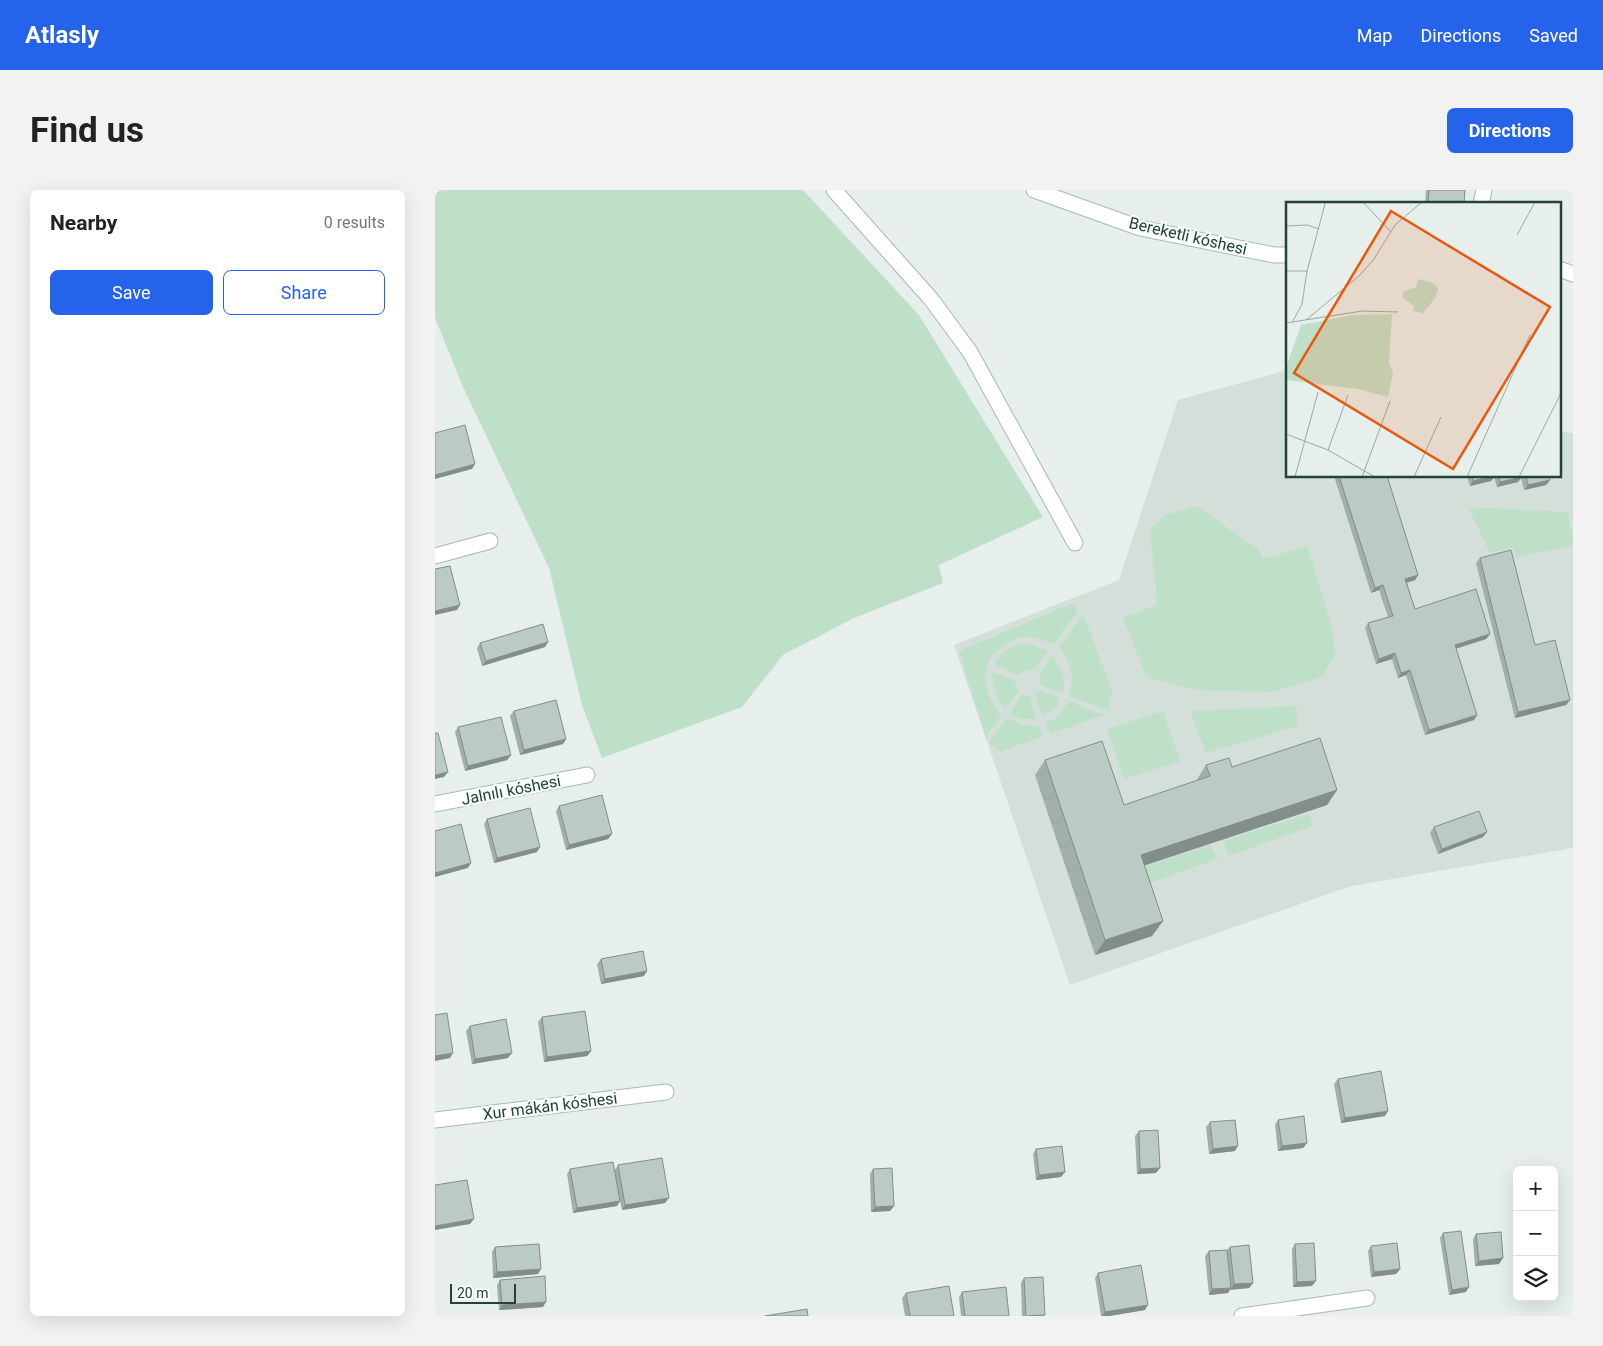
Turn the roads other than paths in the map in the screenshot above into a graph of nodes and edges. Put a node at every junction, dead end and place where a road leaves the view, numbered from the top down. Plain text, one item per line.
1 (834, 190) edge
2 (1034, 190) edge
3 (1286, 256) edge
4 (1561, 270) edge
5 (1573, 274) edge
6 (490, 541) dead end
7 (1075, 543) dead end
8 (435, 556) edge
9 (587, 775) dead end
10 (435, 804) edge
11 (666, 1092) dead end
12 (435, 1120) edge
13 (1367, 1298) dead end
14 (1241, 1316) edge

1 - 7 street
2 - 3 street, Bereketli kóshesi
4 - 5 street
6 - 8 street
9 - 10 street, Jalnılı kóshesi
11 - 12 street, Xur mákán kóshesi
13 - 14 street

